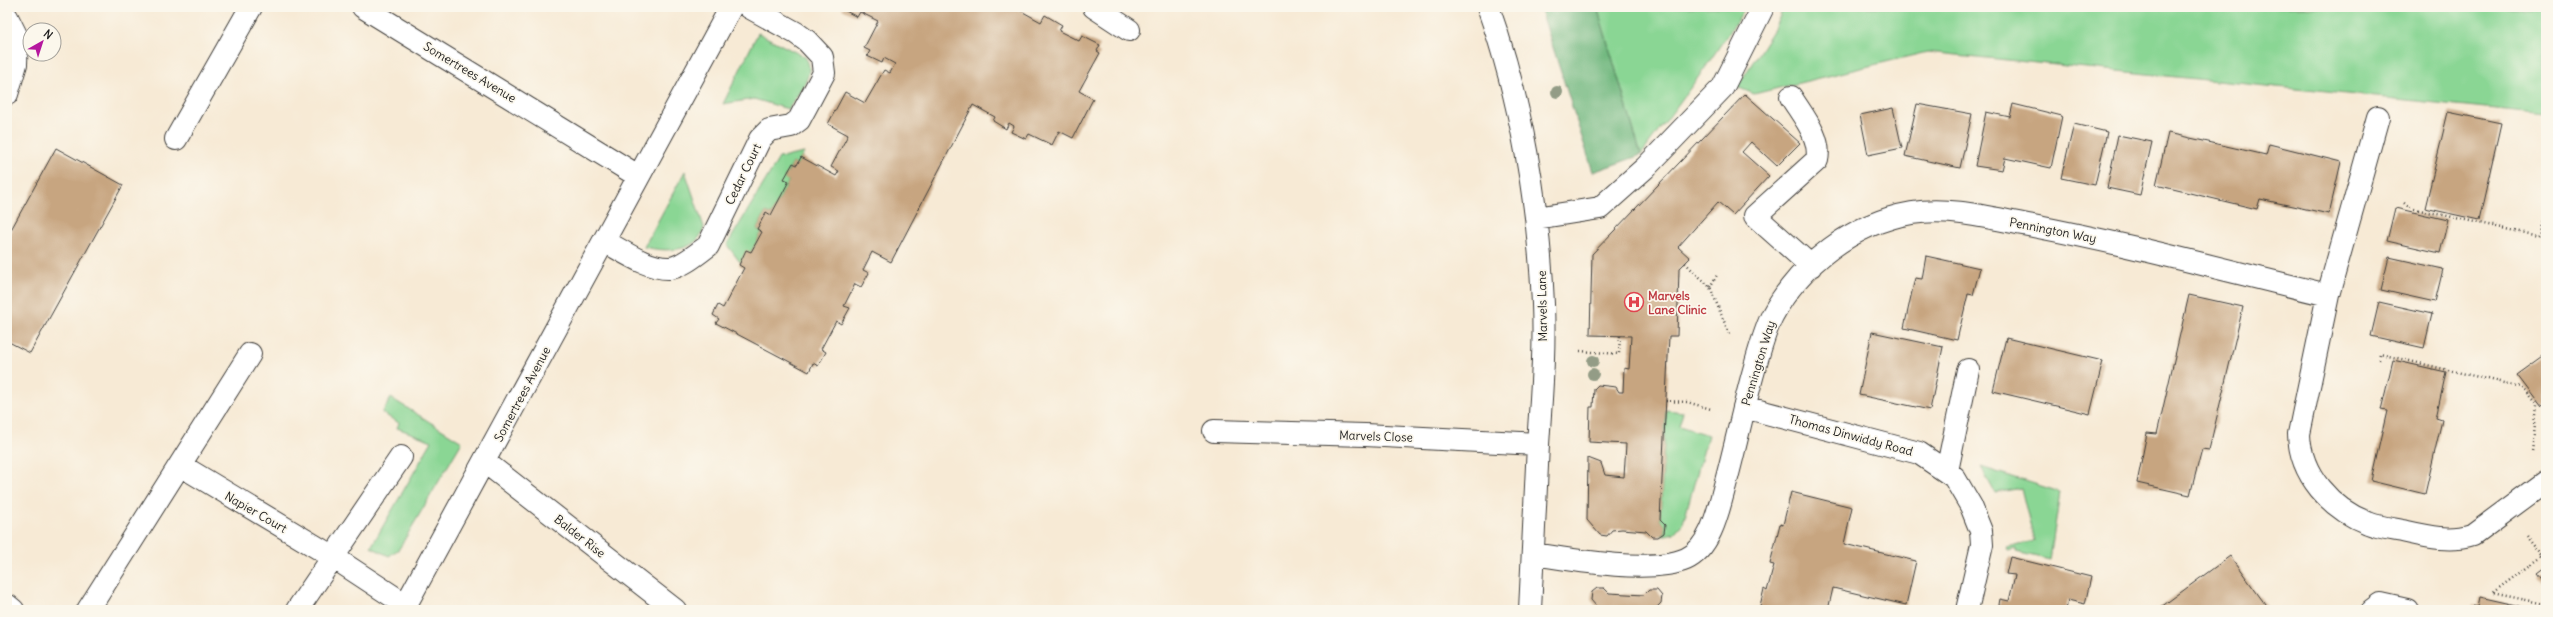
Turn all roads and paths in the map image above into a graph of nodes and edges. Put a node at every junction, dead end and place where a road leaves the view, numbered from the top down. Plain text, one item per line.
1 (251, 7) edge
2 (363, 7) edge
3 (731, 7) edge
4 (749, 7) edge
5 (1094, 7) edge
6 (1488, 7) edge
7 (1763, 7) edge
8 (7, 17) edge
9 (1129, 30) dead end
10 (7, 94) edge
11 (1791, 97) dead end
12 (2378, 117) dead end
13 (176, 139) dead end
14 (638, 176) junction
15 (2404, 203) dead end
16 (2546, 216) edge
17 (1536, 218) junction
18 (604, 240) junction
19 (1685, 263) dead end
20 (1811, 266) junction
21 (1717, 274) dead end
22 (1710, 287) junction
23 (2328, 295) junction
24 (1620, 336) dead end
25 (1730, 337) dead end
26 (1580, 351) dead end
27 (250, 354) dead end
28 (2379, 360) dead end
29 (1968, 370) dead end
30 (1666, 401) dead end
31 (1744, 407) junction
32 (1713, 410) dead end
33 (1214, 431) dead end
34 (1538, 444) junction
35 (2528, 455) dead end
36 (401, 457) dead end
37 (485, 462) junction
38 (180, 465) junction
39 (1947, 471) junction
40 (2546, 481) edge
41 (2524, 533) dead end
42 (1533, 554) junction
43 (333, 557) junction
44 (2546, 604) edge
45 (7, 605) edge
46 (405, 608) edge
47 (13, 610) edge
48 (88, 610) edge
49 (297, 610) edge
50 (675, 610) edge
51 (1530, 610) edge
52 (1967, 610) edge
53 (2372, 610) edge
54 (2407, 610) edge

1 - 13 street
2 - 14 street, Somertrees Avenue
3 - 14 street, Somertrees Avenue
4 - 18 street, Cedar Court
5 - 9 street
6 - 17 street, Marvels Lane
7 - 17 street
8 - 10 street
11 - 20 street
12 - 23 street
14 - 18 street, Somertrees Avenue
15 - 16 path
17 - 34 street, Marvels Lane
18 - 37 street, Somertrees Avenue
19 - 22 path
20 - 23 street, Pennington Way
20 - 31 street, Pennington Way
21 - 22 path
22 - 25 path
23 - 40 street
24 - 26 path
27 - 38 street
28 - 35 path
29 - 39 street
30 - 32 path
31 - 39 street, Thomas Dinwiddy Road
31 - 42 street, Pennington Way
33 - 34 street, Marvels Close
34 - 42 street, Marvels Lane
36 - 43 street
37 - 46 street, Somertrees Avenue
37 - 50 street, Balder Rise
38 - 43 street, Napier Court
38 - 48 street
39 - 52 street, Thomas Dinwiddy Road
41 - 44 path
42 - 51 street, Marvels Lane
43 - 46 street, Napier Court
43 - 49 street
45 - 47 street
53 - 54 street

